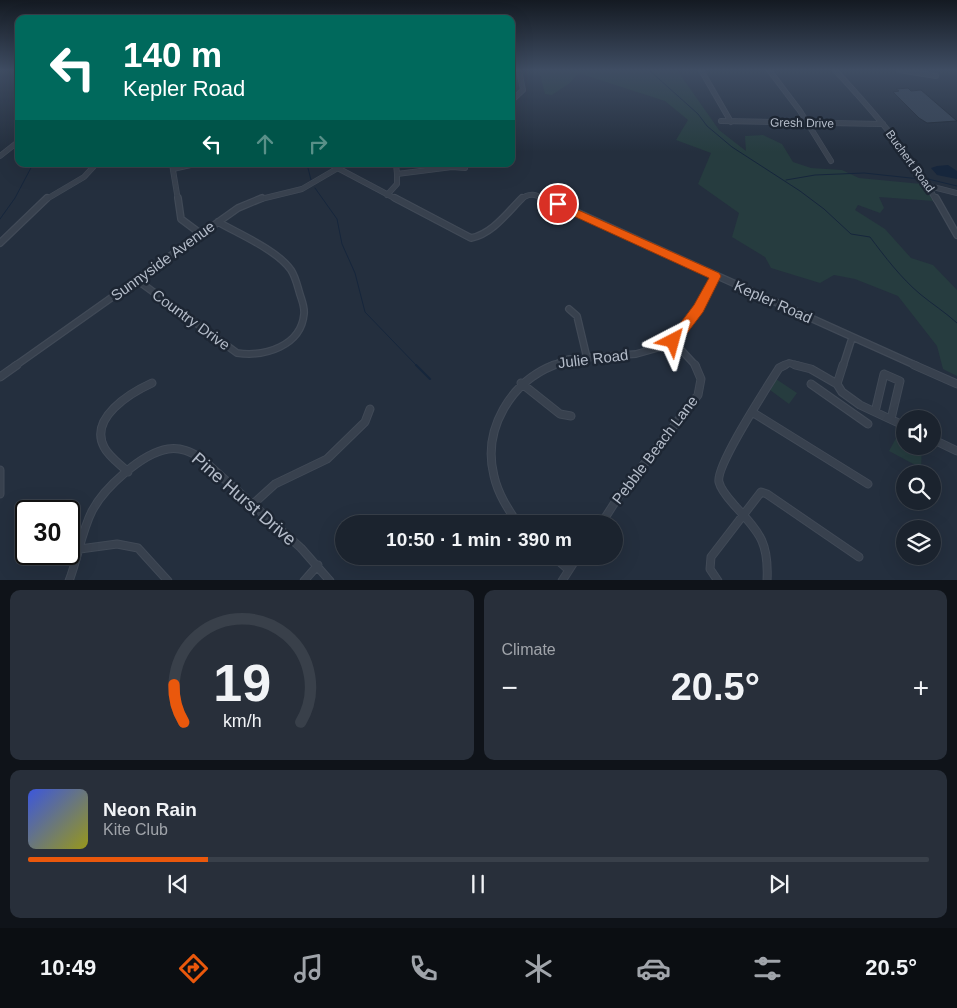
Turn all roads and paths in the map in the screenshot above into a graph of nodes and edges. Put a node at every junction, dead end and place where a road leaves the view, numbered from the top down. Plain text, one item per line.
1 (717, 97) edge
2 (789, 97) edge
3 (859, 97) edge
4 (721, 122) dead end
5 (731, 122) junction
6 (808, 123) junction
7 (883, 124) junction
8 (15, 144) edge
9 (0, 156) edge
10 (832, 161) dead end
11 (93, 167) edge
12 (173, 167) edge
13 (396, 167) edge
14 (441, 167) edge
15 (456, 167) edge
16 (338, 168) joint
17 (465, 168) dead end
18 (397, 174) junction
19 (929, 186) junction
20 (957, 192) edge
21 (387, 195) junction
22 (218, 222) junction
23 (201, 234) junction
24 (957, 235) edge
25 (0, 243) edge
26 (715, 276) junction
27 (137, 280) junction
28 (570, 309) dead end
29 (852, 338) junction
30 (673, 341) junction
31 (587, 358) junction
32 (0, 377) edge
33 (152, 383) dead end
34 (521, 383) junction
35 (811, 384) dead end
36 (837, 384) junction
37 (957, 384) edge
38 (846, 395) junction
39 (840, 405) junction
40 (370, 409) dead end
41 (752, 412) junction
42 (875, 412) junction
43 (571, 416) dead end
44 (891, 420) junction
45 (896, 422) edge
46 (868, 424) dead end
47 (941, 443) edge
48 (957, 451) edge
49 (0, 470) edge
50 (128, 472) junction
51 (868, 484) dead end
52 (0, 494) edge
53 (252, 505) junction
54 (512, 515) edge
55 (607, 515) edge
56 (744, 516) junction
57 (80, 548) joint
58 (860, 557) dead end
59 (74, 565) edge
60 (318, 565) junction
61 (563, 565) edge
62 (572, 565) edge
63 (569, 570) junction
64 (69, 580) edge
65 (168, 580) edge
66 (304, 580) edge
67 (330, 580) edge
68 (562, 580) edge
69 (718, 580) edge
70 (767, 580) edge

1 - 5 street
2 - 6 street
3 - 7 street, Buchert Road
4 - 5 street, Gresh Drive
5 - 6 street, Gresh Drive
6 - 7 street, Gresh Drive
6 - 10 street
7 - 19 street, Buchert Road
8 - 9 street
11 - 25 street
12 - 23 street
13 - 18 street
14 - 18 street
15 - 17 street
16 - 21 street
16 - 22 street, Sunnyside Avenue
18 - 21 street
19 - 20 street
19 - 24 street, Buchert Road
21 - 26 street, Kepler Road
22 - 23 street, Sunnyside Avenue
22 - 27 street, Country Drive
23 - 27 street, Sunnyside Avenue
26 - 29 street, Kepler Road
26 - 30 street
27 - 32 street, Sunnyside Avenue
28 - 31 street
29 - 36 street
29 - 37 street, Kepler Road
30 - 31 street, Julie Road
30 - 55 street, Pebble Beach Lane
31 - 34 street, Julie Road
33 - 50 street
34 - 43 street
34 - 54 street, Julie Road
35 - 39 street
36 - 38 street
36 - 41 street
38 - 39 street
38 - 42 street
39 - 46 street
40 - 53 street
41 - 51 street
41 - 56 street
42 - 44 street
42 - 44 street
44 - 45 street
47 - 48 street
49 - 52 street
50 - 53 street, Pine Hurst Drive
50 - 57 street, Pine Hurst Drive
53 - 60 street, Pine Hurst Drive
56 - 58 street
56 - 69 street
56 - 70 street
57 - 65 street
59 - 64 street, Pine Hurst Drive
60 - 66 street
60 - 67 street, Pine Hurst Drive
61 - 63 street
62 - 63 street
63 - 68 street

